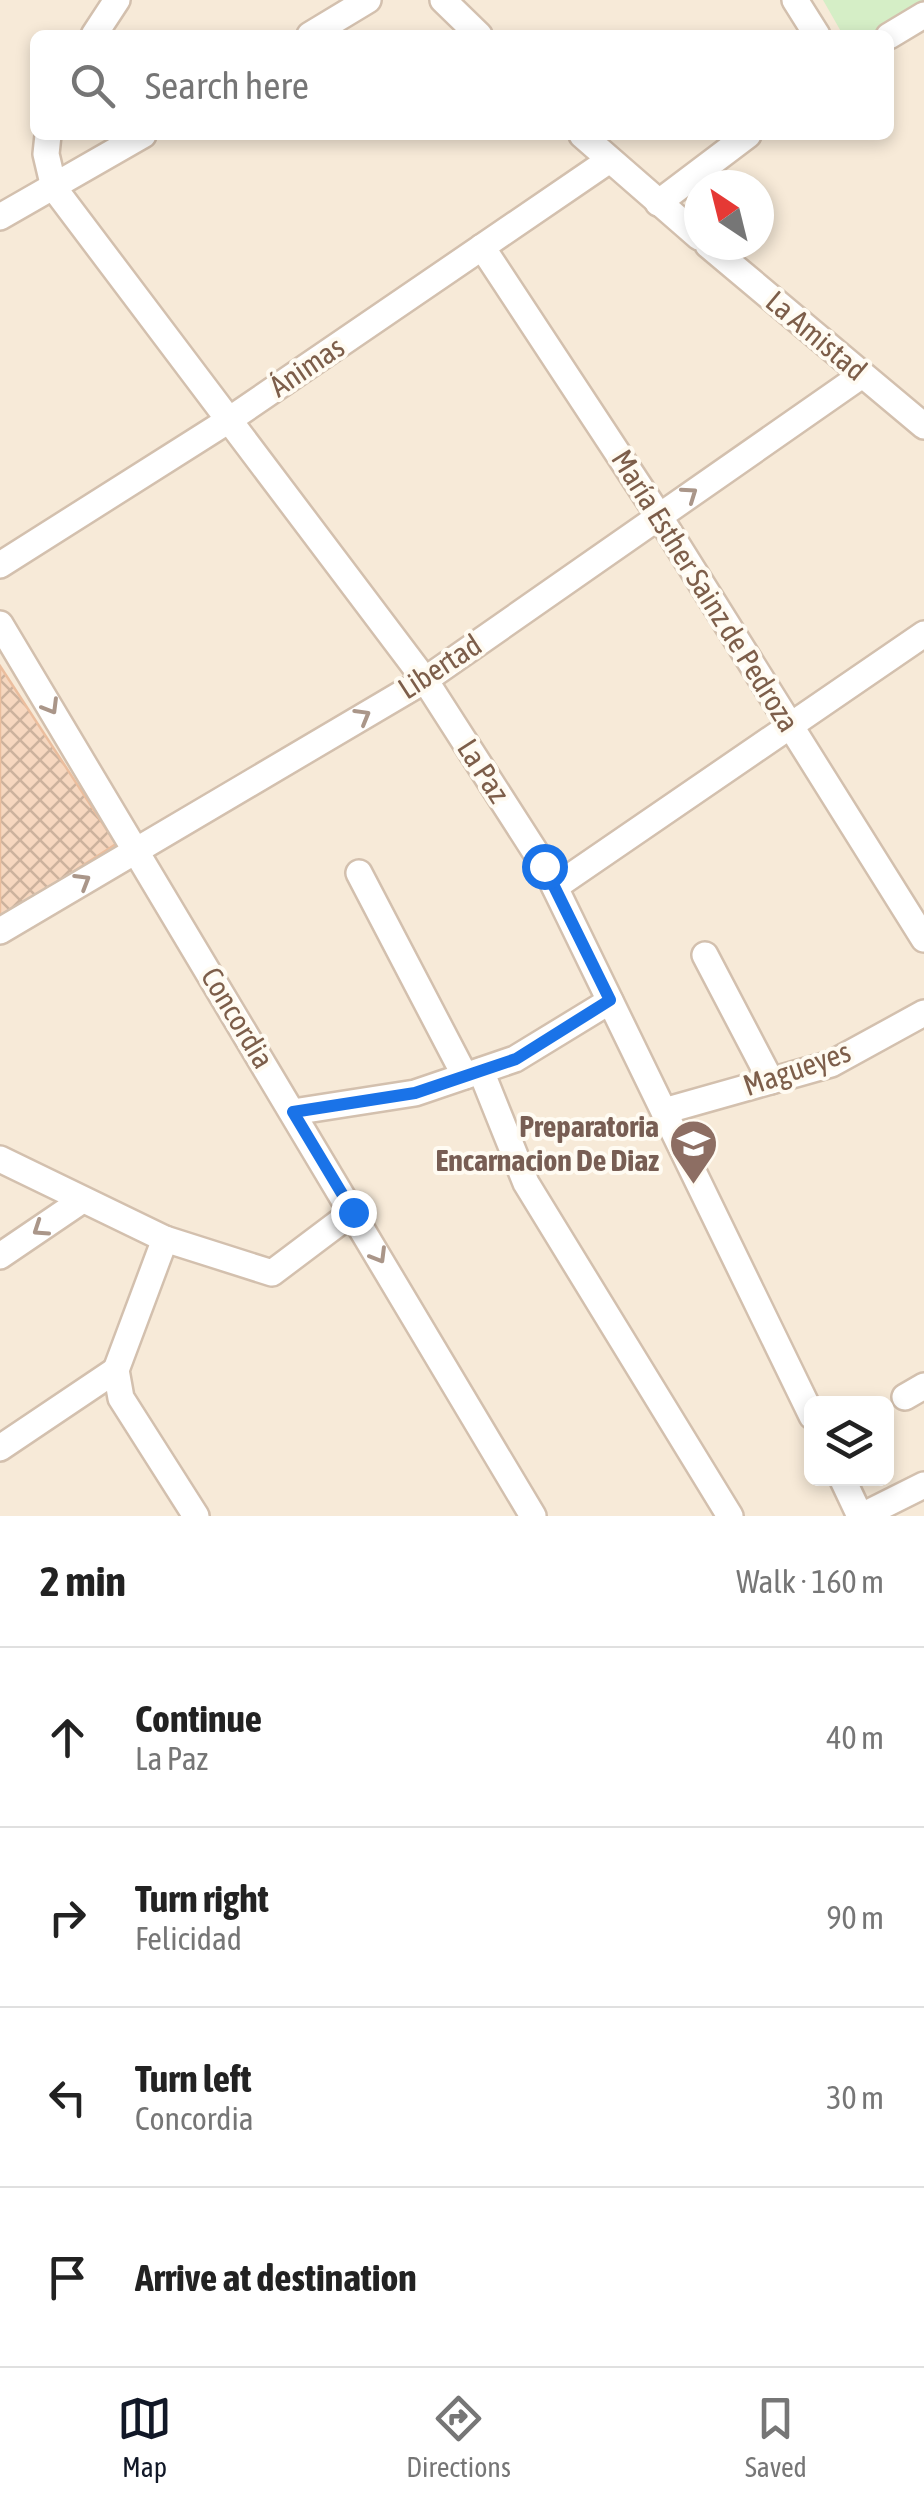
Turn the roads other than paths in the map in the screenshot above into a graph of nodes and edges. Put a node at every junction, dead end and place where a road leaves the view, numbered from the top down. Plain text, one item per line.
1 (117, 0) edge
2 (368, 0) edge
3 (443, 0) edge
4 (795, 0) edge
5 (924, 15) edge
6 (97, 30) edge
7 (318, 30) edge
8 (474, 30) edge
9 (814, 30) edge
10 (894, 33) edge
11 (47, 140) edge
12 (135, 140) edge
13 (587, 140) edge
14 (741, 140) edge
15 (608, 161) junction
16 (54, 188) junction
17 (658, 202) junction
18 (0, 216) edge
19 (684, 224) edge
20 (482, 247) junction
21 (726, 260) edge
22 (862, 374) junction
23 (229, 420) junction
24 (924, 426) edge
25 (659, 516) junction
26 (0, 565) edge
27 (0, 624) edge
28 (924, 634) edge
29 (424, 680) junction
30 (790, 726) junction
31 (137, 848) junction
32 (360, 873) dead end
33 (555, 887) junction
34 (0, 931) edge
35 (924, 939) edge
36 (705, 955) dead end
37 (610, 1000) junction
38 (924, 1013) edge
39 (473, 1073) junction
40 (772, 1081) junction
41 (664, 1111) junction
42 (293, 1112) junction
43 (0, 1158) edge
44 (81, 1201) junction
45 (353, 1212) junction
46 (165, 1239) junction
47 (0, 1256) edge
48 (116, 1370) junction
49 (804, 1400) edge
50 (0, 1448) edge
51 (924, 1485) edge
52 (846, 1486) edge
53 (196, 1516) edge
54 (534, 1516) edge
55 (730, 1516) edge
56 (861, 1516) edge

1 - 6 street
2 - 7 street
3 - 8 street
4 - 9 street
5 - 10 street
11 - 16 street
12 - 16 street
13 - 15 street
14 - 17 street
15 - 17 street
15 - 20 street, Ánimas
16 - 18 street
16 - 23 street, La Paz
17 - 19 street
20 - 23 street, Ánimas
20 - 25 street, María Esther Sainz de Pedroza
21 - 22 street, La Amistad
22 - 24 street, La Amistad
25 -> 22 street, Libertad
23 - 26 street, Ánimas
23 - 29 street, La Paz
25 - 29 street, Libertad
25 - 30 street, María Esther Sainz de Pedroza
27 -> 31 street, Concordia
28 - 30 street
31 -> 29 street, Libertad
29 - 33 street, La Paz
30 - 33 street
30 - 35 street, María Esther Sainz de Pedroza
34 -> 31 street, Libertad
31 - 42 street, Concordia
32 - 39 street
33 - 37 street, La Paz
36 - 40 street
37 - 39 street
37 - 41 street, La Paz
38 - 40 street, Magueyes
39 - 42 street
39 - 55 street
40 - 41 street, Magueyes
41 - 49 street, La Paz
42 - 45 street, Concordia
43 - 44 street
44 - 46 street
44 -> 47 street
45 - 46 street
45 -> 54 street, Concordia
46 - 48 street
48 - 50 street
48 - 53 street
51 - 56 street
52 - 56 street

